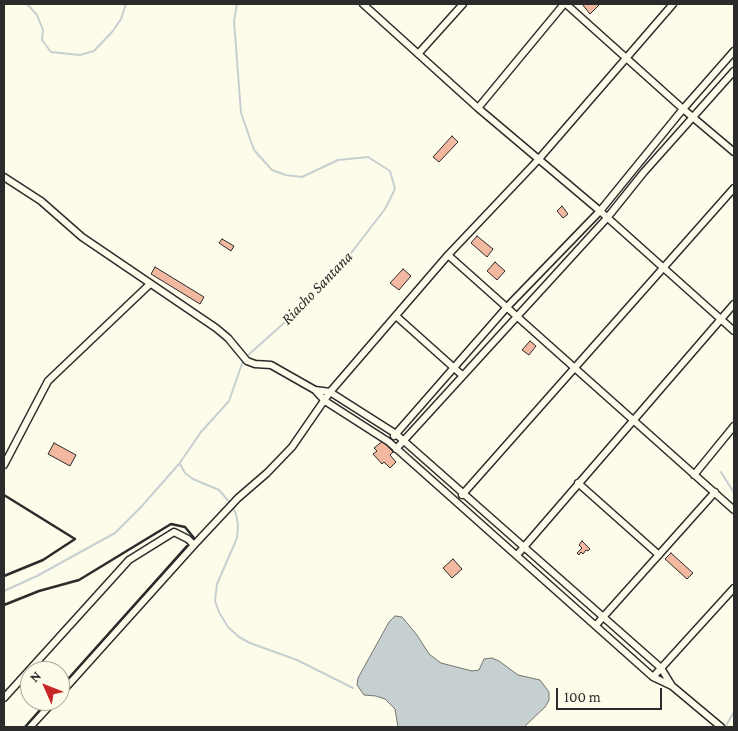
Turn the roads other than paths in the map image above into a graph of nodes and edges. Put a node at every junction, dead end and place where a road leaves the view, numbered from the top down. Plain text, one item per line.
1 (363, 4) edge
2 (463, 4) edge
3 (565, 4) edge
4 (673, 4) edge
5 (734, 51) edge
6 (418, 54) junction
7 (626, 57) junction
8 (734, 71) edge
9 (478, 108) junction
10 (683, 109) junction
11 (693, 118) junction
12 (734, 152) edge
13 (538, 160) junction
14 (4, 177) edge
15 (734, 188) edge
16 (600, 211) junction
17 (607, 218) junction
18 (448, 255) junction
19 (664, 268) junction
20 (150, 284) junction
21 (734, 304) edge
22 (507, 307) junction
23 (396, 316) junction
24 (517, 316) junction
25 (721, 319) junction
26 (734, 331) edge
27 (454, 368) junction
28 (575, 368) junction
29 (462, 375) junction
30 (315, 390) junction
31 (330, 392) junction
32 (325, 401) junction
33 (634, 422) junction
34 (734, 426) edge
35 (396, 434) junction
36 (403, 440) junction
37 (389, 442) junction
38 (396, 449) junction
39 (4, 465) edge
40 (694, 475) junction
41 (578, 483) junction
42 (715, 492) junction
43 (464, 493) junction
44 (456, 502) junction
45 (734, 510) edge
46 (194, 545) junction
47 (523, 548) junction
48 (517, 555) junction
49 (659, 555) junction
50 (734, 588) edge
51 (603, 618) junction
52 (596, 625) junction
53 (661, 668) junction
54 (654, 677) junction
55 (70, 683) edge
56 (672, 686) junction
57 (4, 698) edge
58 (45, 711) edge
59 (30, 727) edge
60 (721, 727) edge

1 - 6 street
2 - 6 street
3 - 7 street
3 - 9 street
4 - 7 street
5 - 10 street
6 - 9 street
7 - 10 street
7 - 13 street
8 - 11 street
9 - 13 street
10 - 11 street
10 - 16 street
11 - 12 street
11 - 17 street
13 - 16 street
13 - 18 street
14 - 20 street
15 - 19 street
16 - 17 street
16 - 22 street
17 - 19 street
17 - 24 street
18 - 22 street
18 - 23 street
19 - 25 street
19 - 28 street
20 - 30 street
20 - 39 street
21 - 25 street
22 - 24 street
22 - 27 street
23 - 27 street
23 - 31 street
24 - 28 street
24 - 29 street
25 - 26 street
25 - 33 street
27 - 29 street
27 - 35 street
28 - 33 street
28 - 43 street
29 - 36 street
30 - 31 street
30 - 32 street
31 - 32 street
31 - 35 street
32 - 37 street
32 - 46 street
33 - 40 street
33 - 41 street
34 - 40 street
35 - 36 street
35 - 37 street
36 - 38 street
36 - 43 street
37 - 38 street
38 - 44 street
40 - 42 street
41 - 47 street
41 - 49 street
42 - 45 street
42 - 49 street
43 - 44 street
43 - 47 street
44 - 48 street
46 - 55 street
46 - 57 street
47 - 48 street
47 - 51 street
48 - 52 street
49 - 51 street
50 - 53 street
51 - 52 street
51 - 53 street
52 - 54 street
53 - 54 street
53 - 56 street
54 - 56 street
56 - 60 street
58 - 59 street

